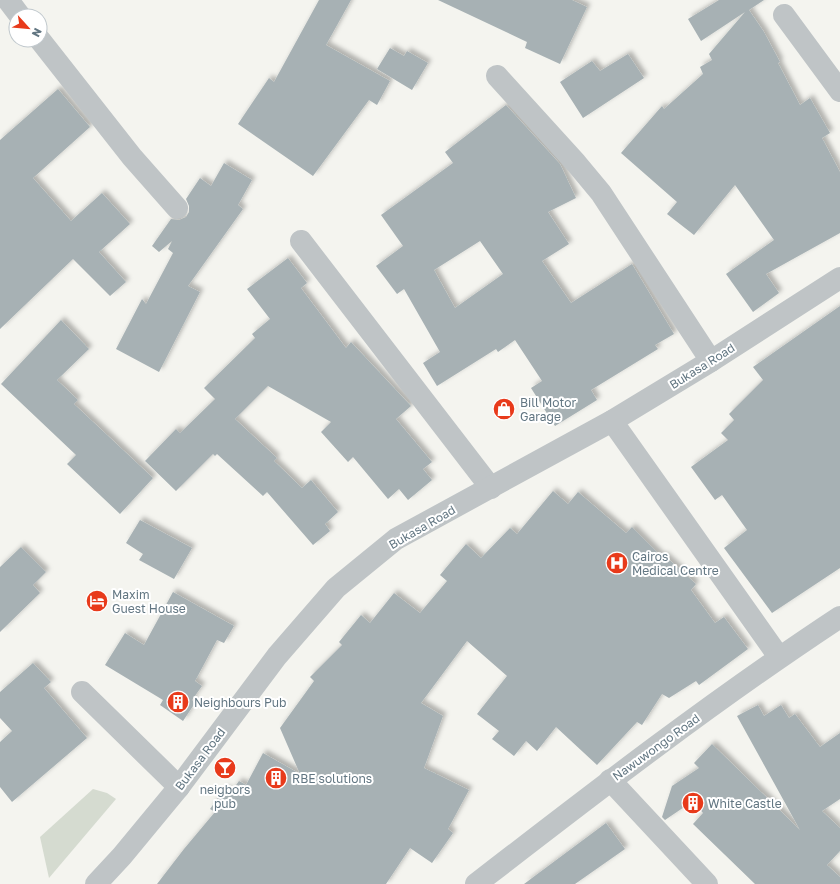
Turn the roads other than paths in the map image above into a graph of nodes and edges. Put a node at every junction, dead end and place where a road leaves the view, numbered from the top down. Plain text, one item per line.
1 (784, 15) dead end
2 (46, 48) edge
3 (497, 76) dead end
4 (840, 91) edge
5 (178, 208) dead end
6 (301, 241) dead end
7 (840, 278) edge
8 (711, 361) junction
9 (612, 421) junction
10 (491, 488) junction
11 (840, 617) edge
12 (779, 657) junction
13 (82, 692) dead end
14 (610, 780) junction
15 (179, 787) junction
16 (96, 884) edge
17 (476, 884) edge
18 (707, 884) edge

1 - 4 street
2 - 5 street
3 - 8 street
6 - 10 street
7 - 8 street, Bukasa Road
8 - 9 street, Bukasa Road
9 - 10 street, Bukasa Road
9 - 12 street
10 - 15 street, Bukasa Road
11 - 12 street, Nawuwongo Road
12 - 14 street, Nawuwongo Road
13 - 15 street
14 - 17 street, Nawuwongo Road
14 - 18 street
15 - 16 street, Bukasa Road

